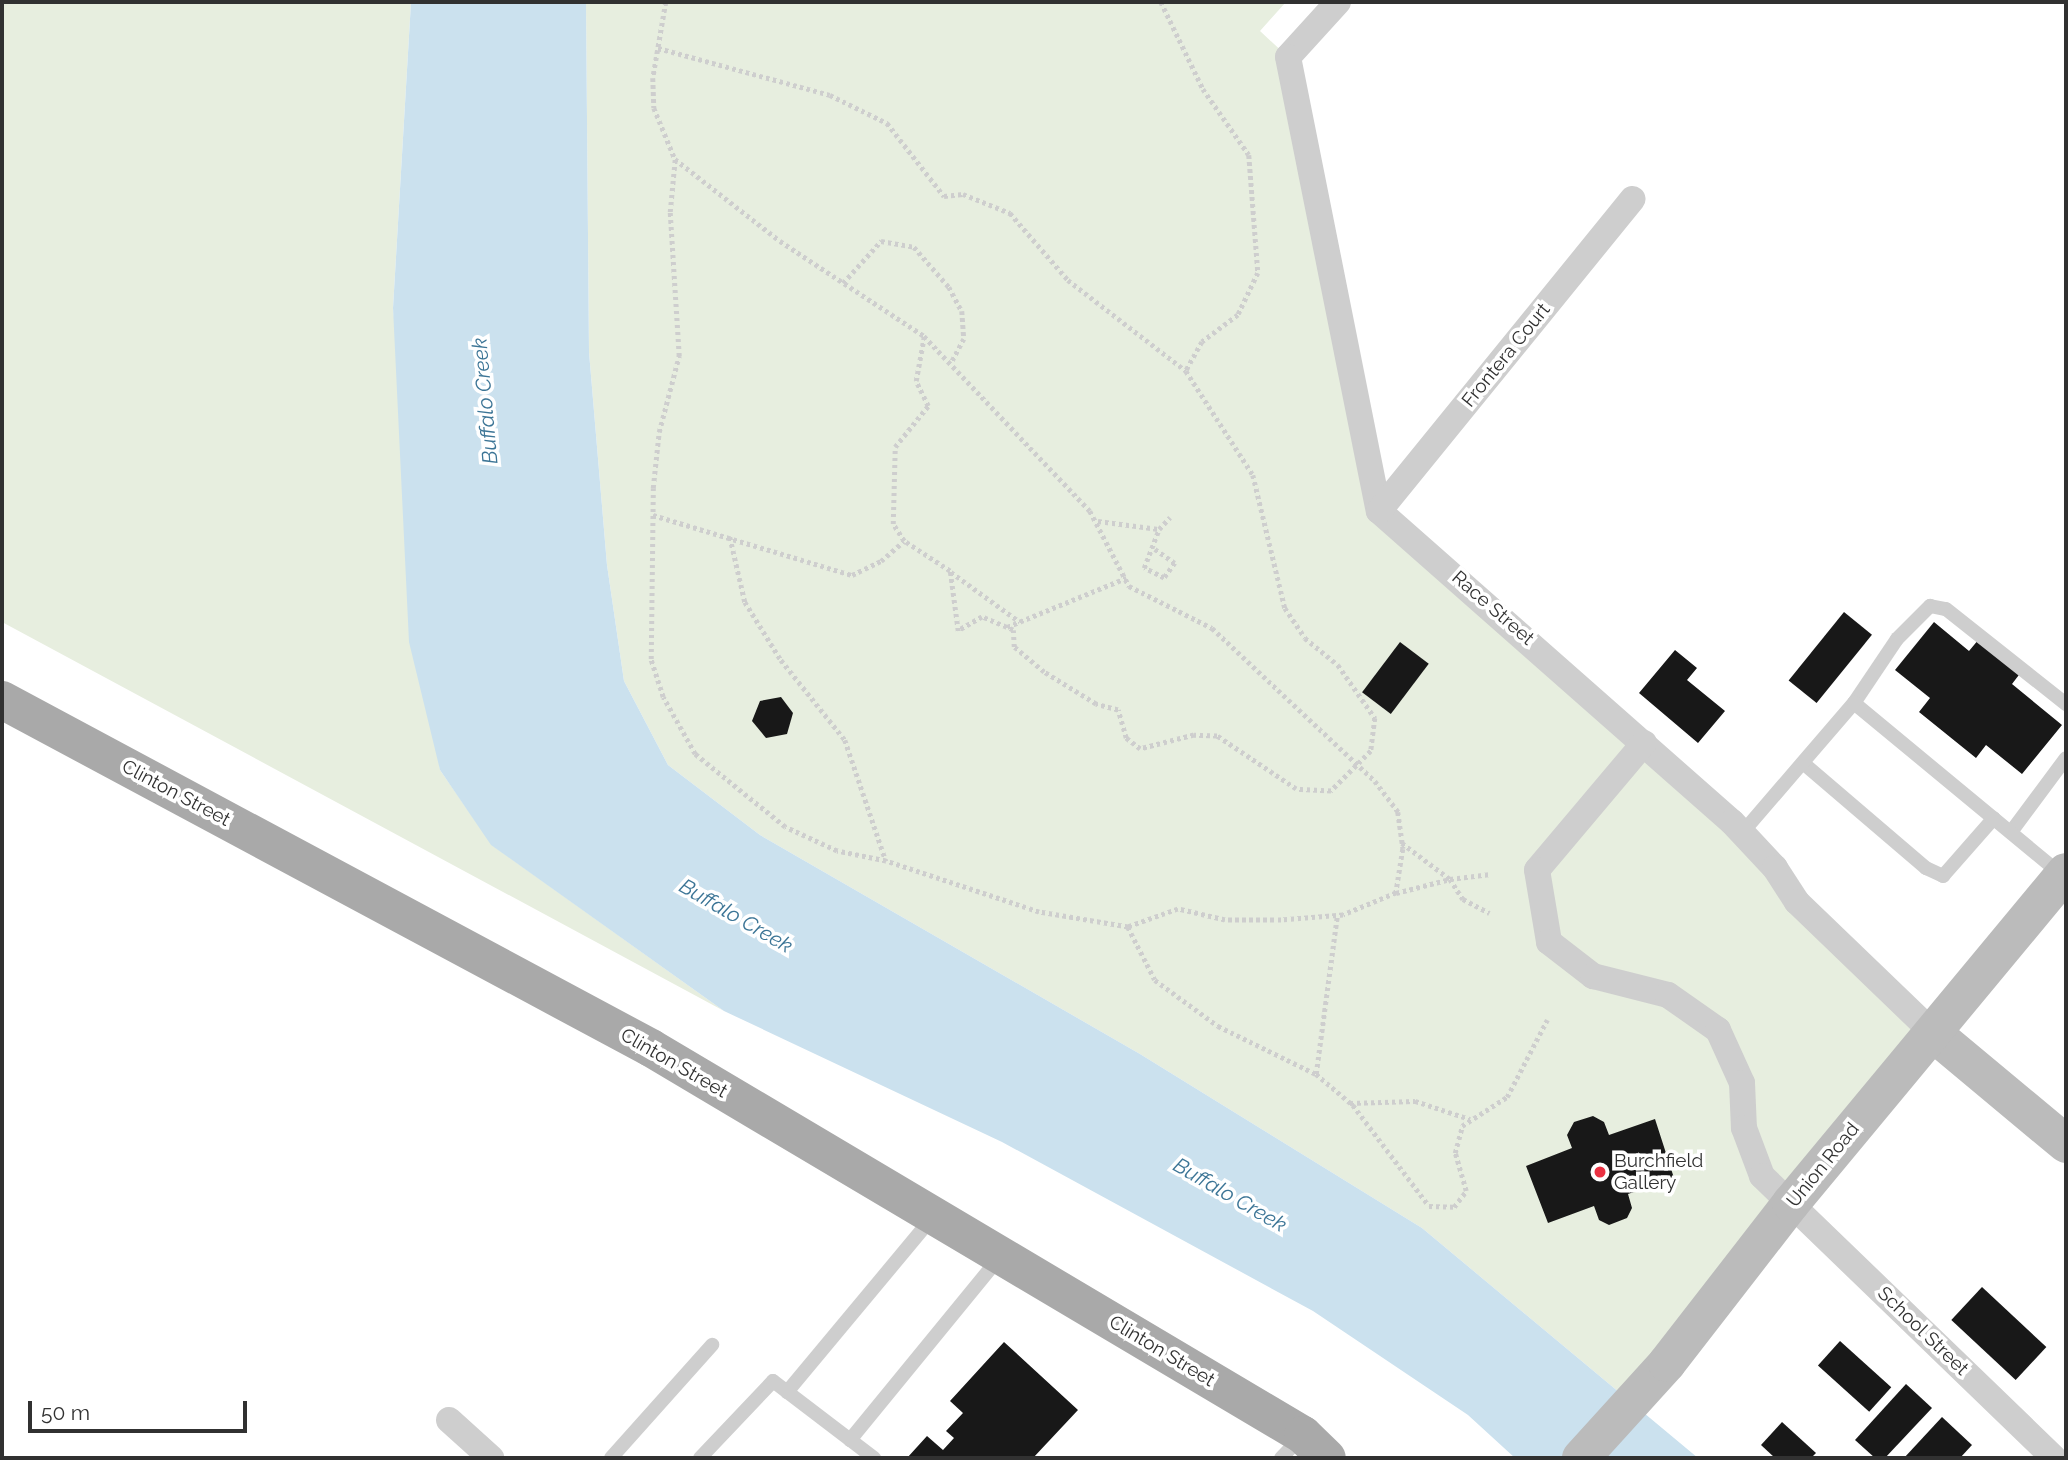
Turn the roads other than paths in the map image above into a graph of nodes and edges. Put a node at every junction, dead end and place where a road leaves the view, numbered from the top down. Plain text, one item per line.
1 (1338, 2) edge
2 (1633, 199) dead end
3 (1379, 510) junction
4 (3, 703) edge
5 (1854, 703) junction
6 (2066, 704) edge
7 (1644, 743) junction
8 (2066, 758) edge
9 (1803, 762) junction
10 (1994, 818) junction
11 (2011, 832) junction
12 (1742, 833) junction
13 (2065, 874) edge
14 (1933, 1032) junction
15 (2066, 1144) edge
16 (1791, 1203) junction
17 (934, 1216) junction
18 (1001, 1256) junction
19 (712, 1345) dead end
20 (787, 1392) junction
21 (449, 1420) dead end
22 (850, 1440) junction
23 (1304, 1450) edge
24 (491, 1458) edge
25 (611, 1458) edge
26 (700, 1458) edge
27 (874, 1458) edge
28 (1581, 1458) edge
29 (2054, 1458) edge

1 - 3 street
2 - 3 street, Frontera Court
3 - 7 street, Race Street
4 - 17 main road, Clinton Street
5 - 6 lane
5 - 9 lane
5 - 10 lane
7 - 12 street, Race Street
7 - 16 street, School Street
8 - 11 lane
9 - 10 lane
9 - 12 lane
10 - 11 lane
11 - 13 lane
12 - 14 street, Race Street
13 - 14 main road, Union Road
14 - 15 main road
14 - 16 main road, Union Road
16 - 28 main road, Union Road
16 - 29 street, School Street
17 - 18 main road, Clinton Street
17 - 20 lane
18 - 22 lane
18 - 23 main road, Clinton Street
19 - 25 lane
20 - 22 lane
20 - 26 lane
21 - 24 street
22 - 27 lane

